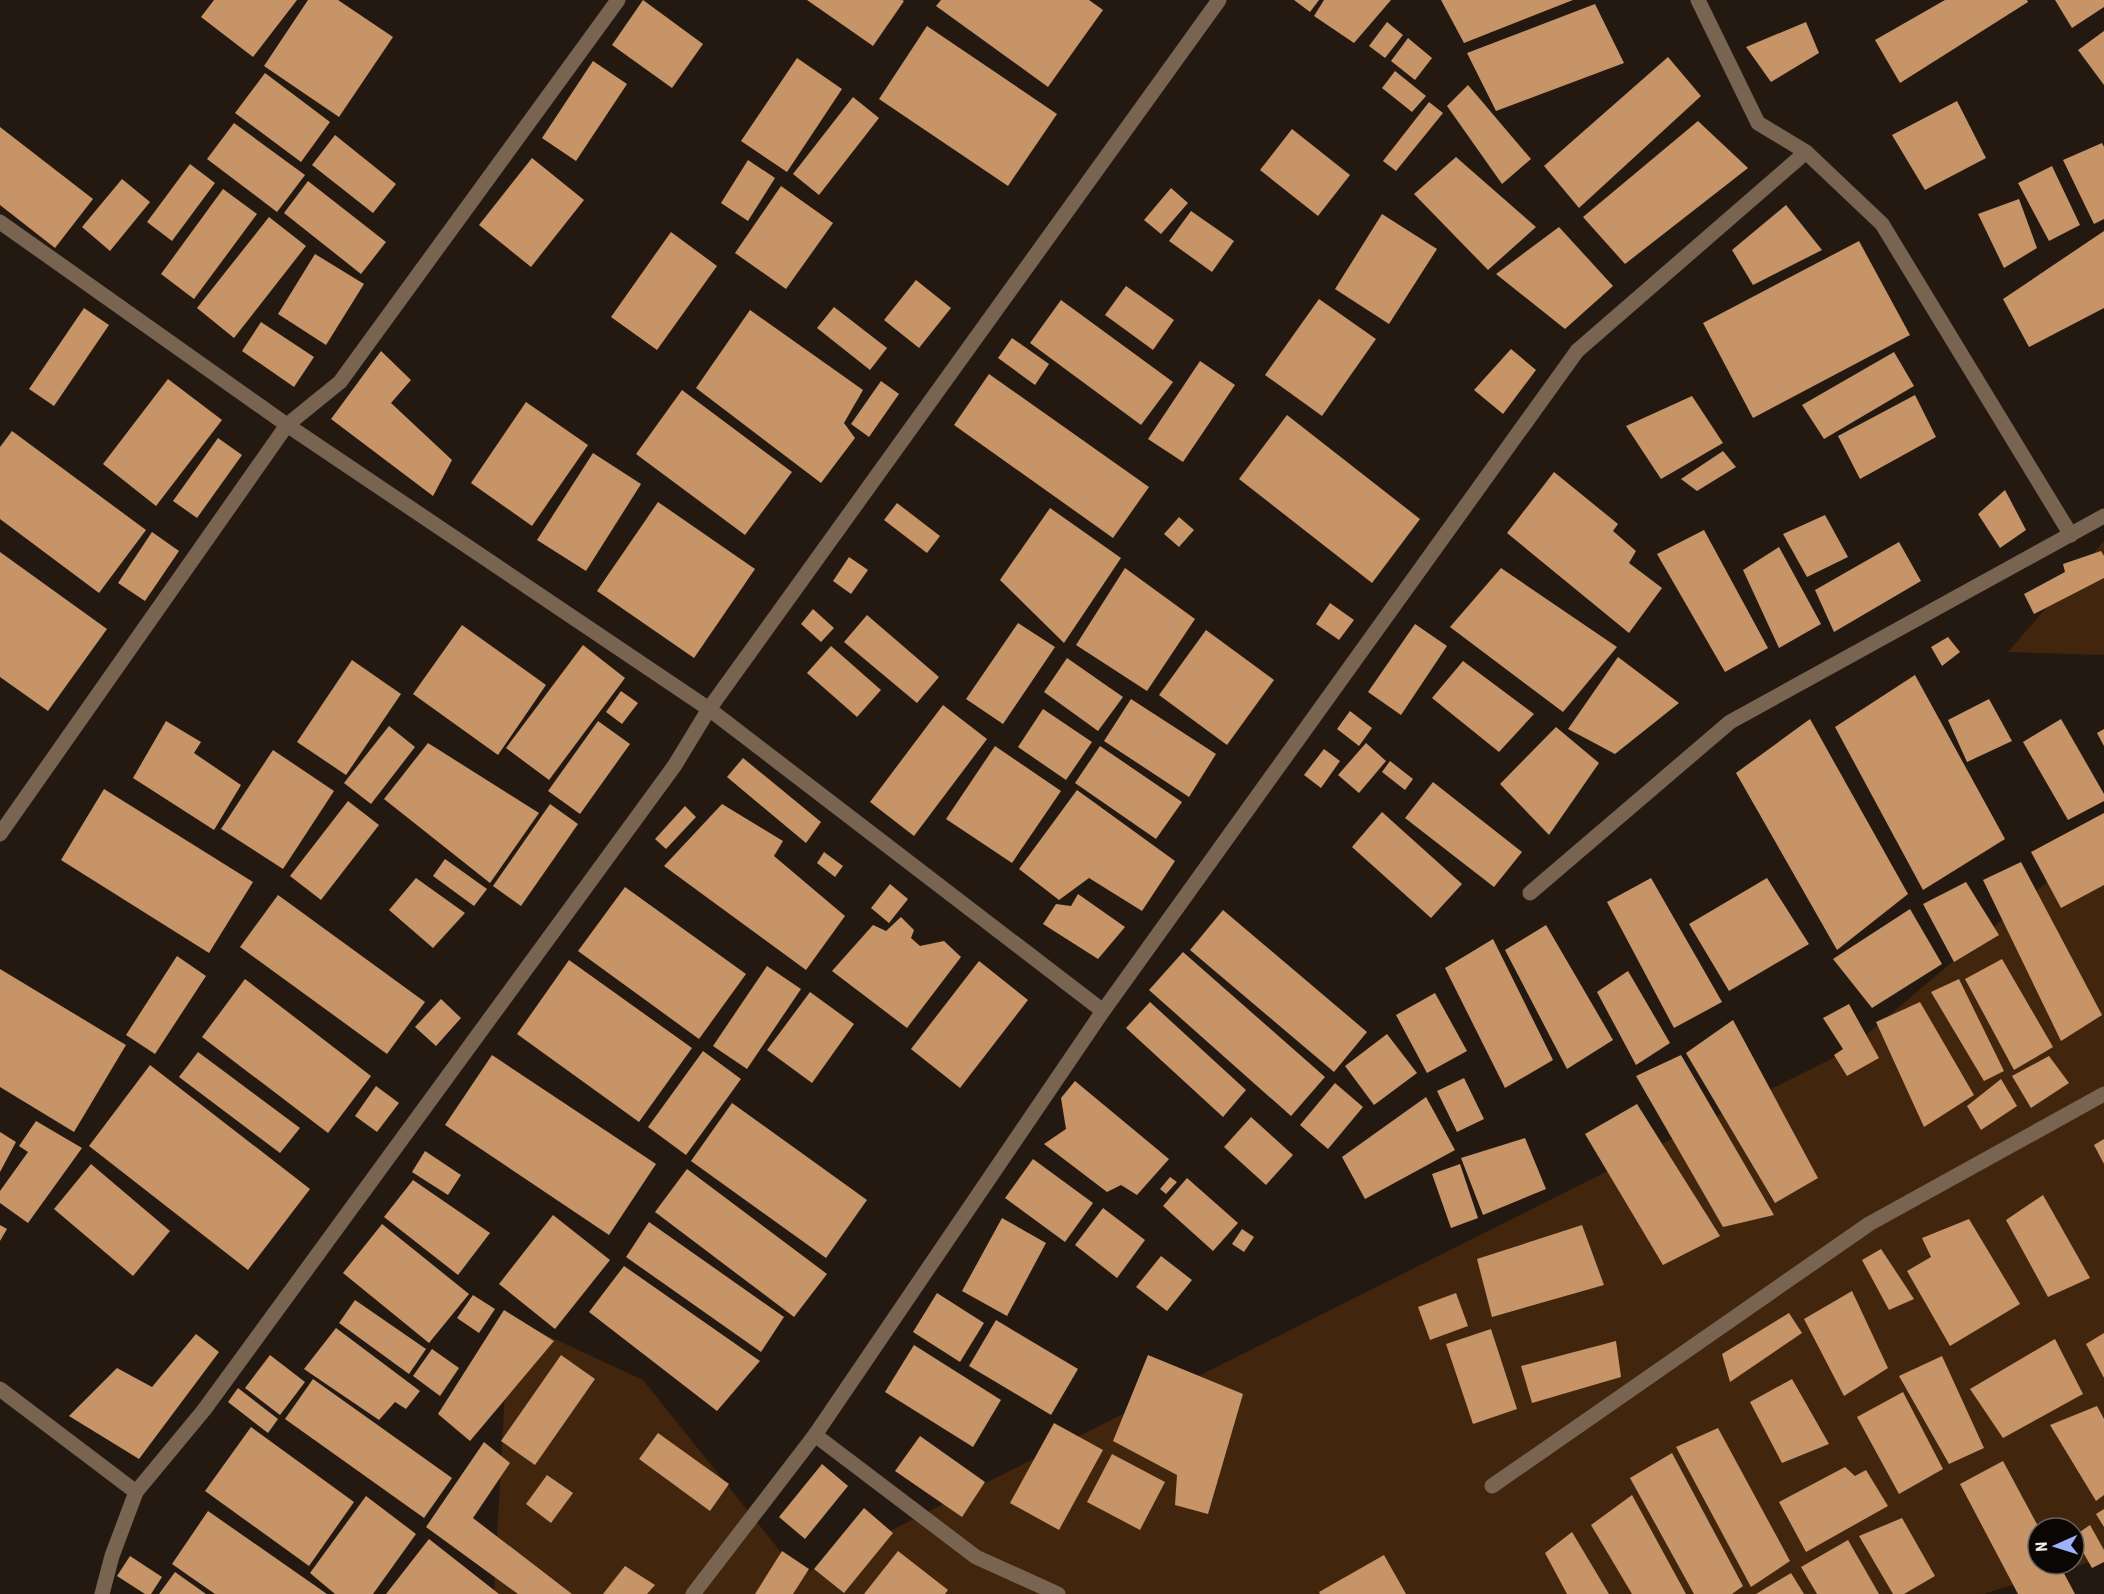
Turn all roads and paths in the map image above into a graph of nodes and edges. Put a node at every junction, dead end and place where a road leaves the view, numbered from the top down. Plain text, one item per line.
1 (618, 0) edge
2 (1219, 0) edge
3 (1698, 0) edge
4 (1806, 152) junction
5 (0, 222) edge
6 (287, 425) junction
7 (2104, 516) edge
8 (2071, 535) junction
9 (709, 710) junction
10 (0, 834) edge
11 (1530, 893) dead end
12 (1103, 1011) junction
13 (2104, 1094) edge
14 (0, 1389) edge
15 (815, 1435) junction
16 (1492, 1486) dead end
17 (136, 1492) junction
18 (102, 1594) edge
19 (693, 1594) edge
20 (1058, 1594) edge

1 - 6 street
2 - 9 street
3 - 4 street
4 - 8 street
4 - 12 street
5 - 6 street
6 - 9 street
6 - 10 street
7 - 8 street
8 - 11 street
9 - 12 street
9 - 17 street
12 - 15 street
13 - 16 street
14 - 17 street
15 - 19 street
15 - 20 street
17 - 18 street

